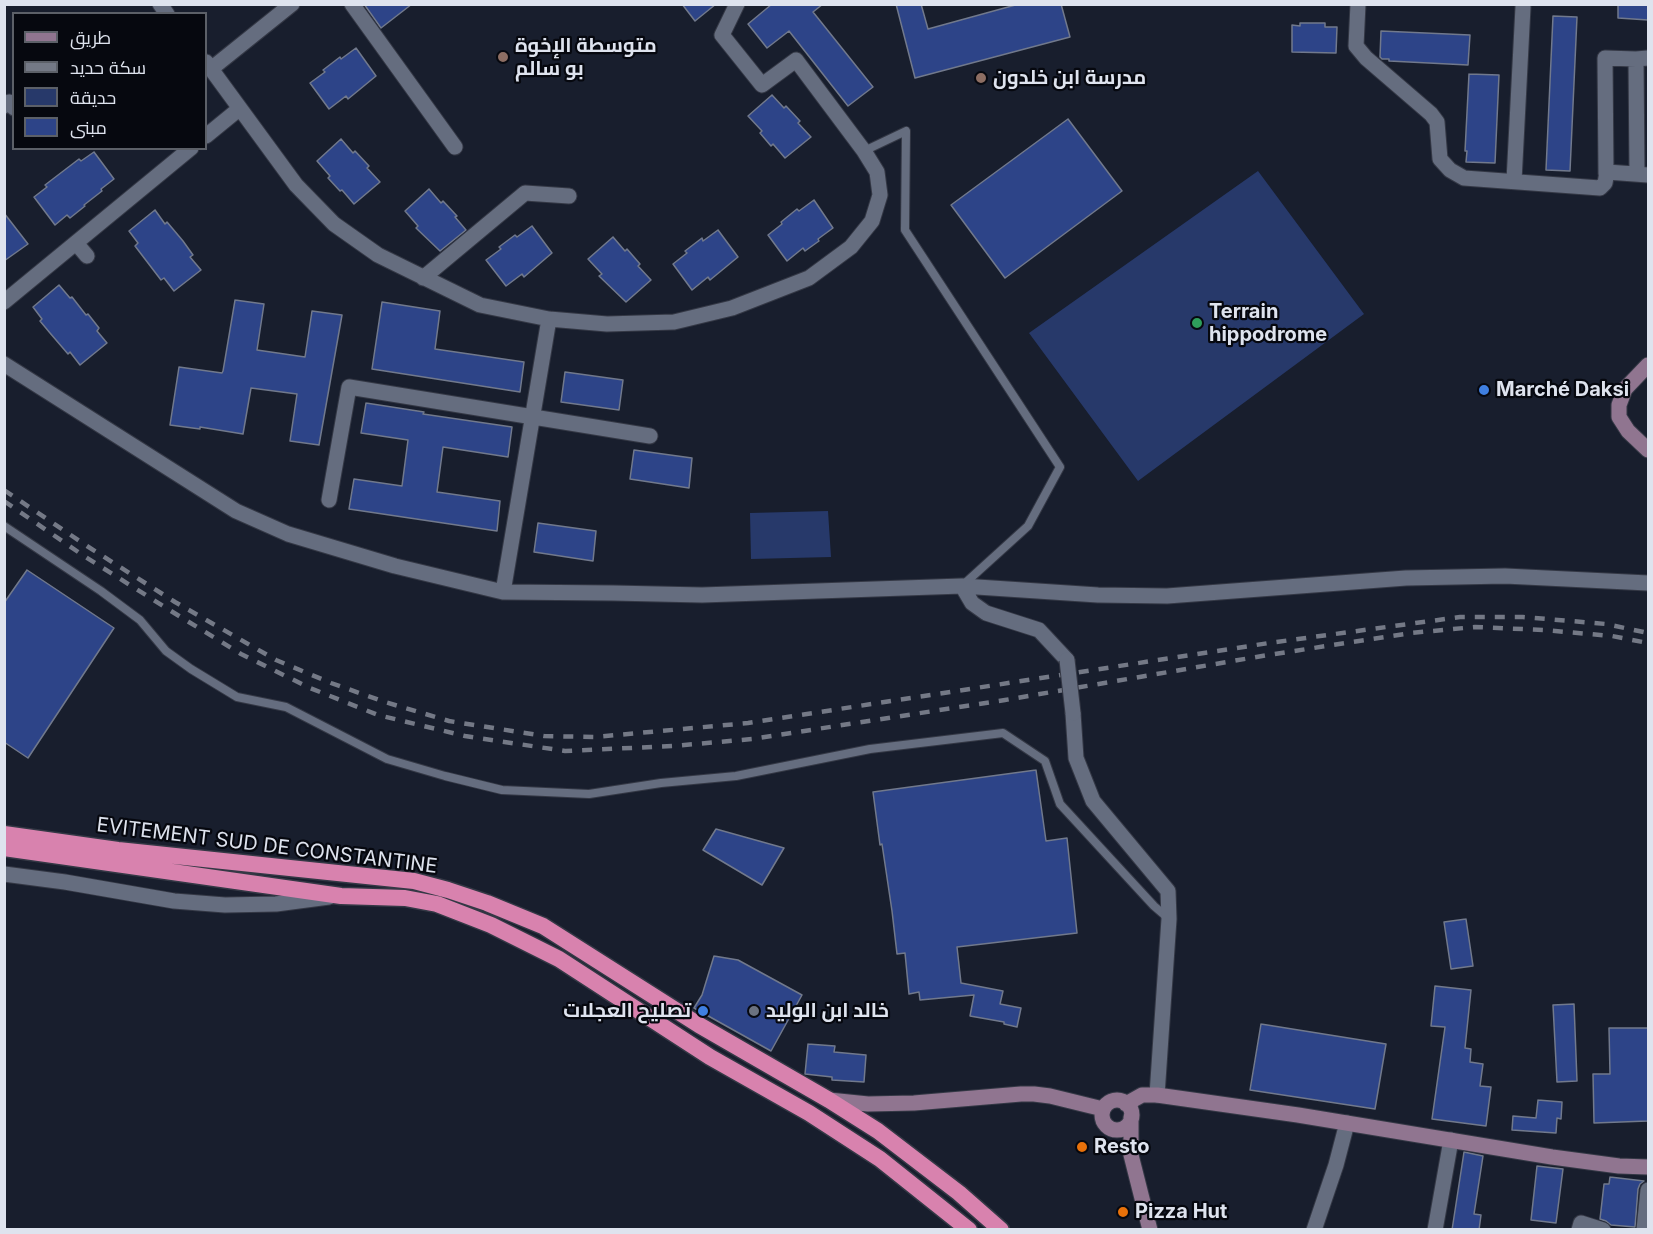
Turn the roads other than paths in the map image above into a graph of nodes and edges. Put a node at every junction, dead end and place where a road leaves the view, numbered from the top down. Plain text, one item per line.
1 (292, 4) edge
2 (352, 4) edge
3 (737, 4) edge
4 (1358, 4) edge
5 (1523, 7) dead end
6 (1642, 58) edge
7 (208, 66) edge
8 (239, 109) junction
9 (207, 135) edge
10 (454, 147) dead end
11 (189, 150) edge
12 (864, 151) junction
13 (1606, 174) junction
14 (1643, 174) edge
15 (1514, 181) junction
16 (569, 196) dead end
17 (76, 243) junction
18 (87, 256) dead end
19 (423, 278) junction
20 (4, 302) edge
21 (549, 319) junction
22 (4, 364) edge
23 (1648, 365) edge
24 (532, 416) junction
25 (650, 435) dead end
26 (1648, 450) edge
27 (329, 500) dead end
28 (4, 526) edge
29 (1648, 583) edge
30 (963, 586) junction
31 (503, 592) junction
32 (4, 834) edge
33 (4, 848) edge
34 (4, 874) edge
35 (341, 896) junction
36 (1169, 919) junction
37 (1157, 1095) junction
38 (829, 1100) junction
39 (1103, 1110) junction
40 (1129, 1110) junction
41 (1347, 1123) junction
42 (1109, 1127) junction
43 (1452, 1140) junction
44 (1131, 1155) junction
45 (1648, 1167) edge
46 (1648, 1190) edge
47 (969, 1230) edge
48 (1001, 1230) edge
49 (1150, 1230) edge
50 (1314, 1230) edge
51 (1435, 1230) edge
52 (1579, 1230) edge
53 (1603, 1230) edge
54 (1644, 1230) edge

1 - 7 street
2 - 10 street
3 - 12 street
4 - 15 street
5 - 15 street
6 - 13 street
6 - 14 street
7 - 8 street
8 - 9 street
8 - 19 street
11 - 17 street
12 - 21 street
12 - 30 lane
13 - 14 street
13 - 15 street
16 - 19 street
17 - 18 street
17 - 20 street
19 - 21 street
21 - 24 street
22 - 31 street
23 - 26 main road
24 - 25 street
24 - 27 street
24 - 31 street
28 - 36 lane
29 - 30 street
30 - 31 street
30 - 36 street, bridge
32 - 38 highway, EVITEMENT SUD DE CONSTANTINE
33 - 35 highway, EVITEMENT SUD DE CONSTANTINE
34 - 35 street
35 - 47 highway, EVITEMENT SUD DE CONSTANTINE
36 - 37 street
37 - 40 main road
37 - 41 main road
38 - 39 main road
38 - 48 highway, EVITEMENT SUD DE CONSTANTINE
39 - 40 main road
39 - 42 main road
40 - 42 main road
40 - 44 main road
41 - 43 main road
41 - 50 street
42 - 44 main road
43 - 45 main road
43 - 51 street
44 - 49 main road
46 - 54 street
52 - 53 street

